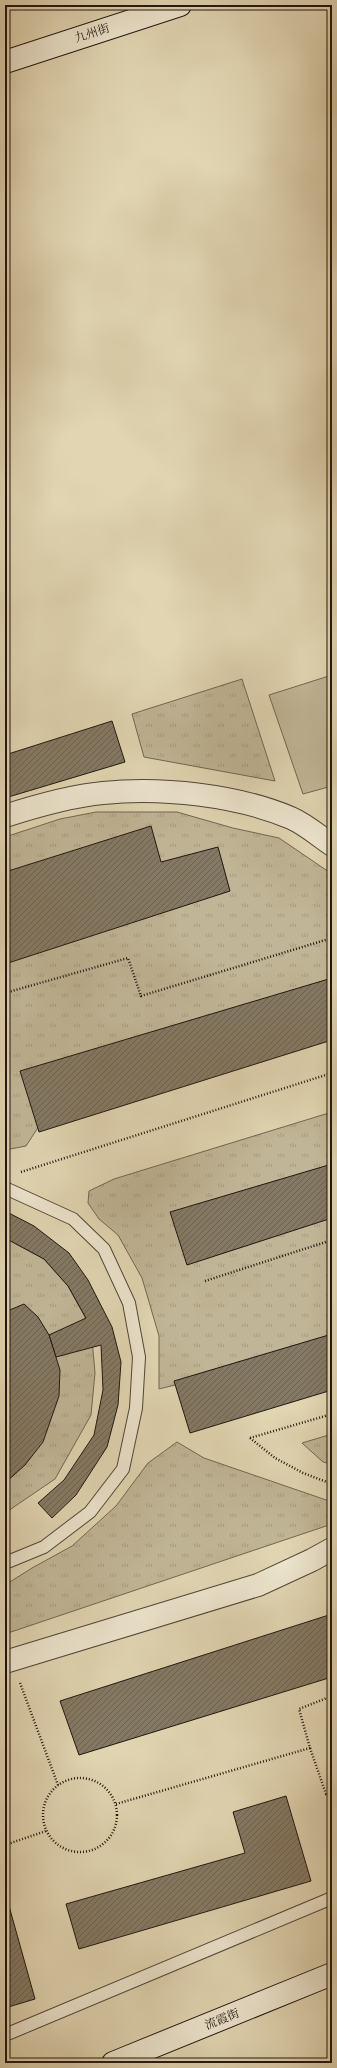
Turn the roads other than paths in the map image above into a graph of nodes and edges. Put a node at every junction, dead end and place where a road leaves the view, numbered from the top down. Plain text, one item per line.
1 (180, 5) edge
2 (5, 62) edge
3 (5, 816) edge
4 (332, 845) edge
5 (5, 1188) edge
6 (332, 1549) edge
7 (5, 1563) edge
8 (8, 1661) edge
9 (332, 1898) edge
10 (332, 1974) edge
11 (5, 2035) edge
12 (113, 2063) edge

1 - 2 street, 九州街
3 - 4 street
5 - 7 lane
6 - 8 street
9 - 11 lane
10 - 12 street, 流霞街

